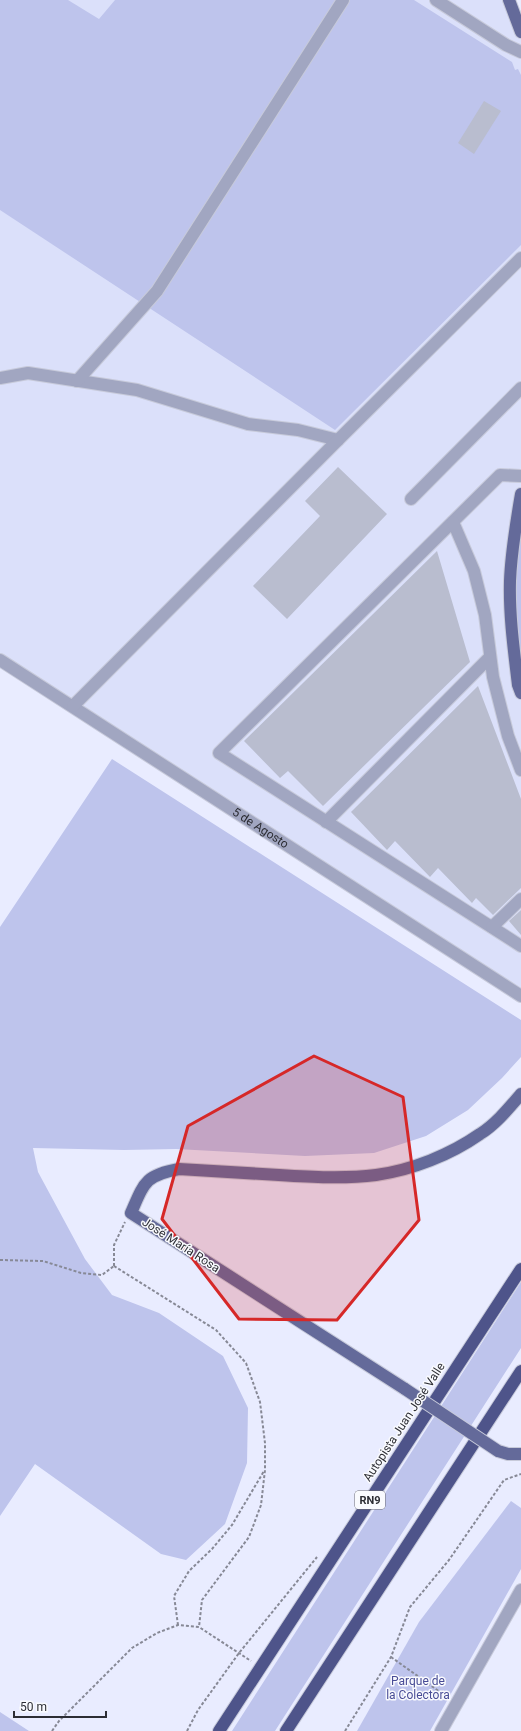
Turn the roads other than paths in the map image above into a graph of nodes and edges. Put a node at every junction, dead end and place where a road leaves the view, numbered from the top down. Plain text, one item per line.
1 (343, 0) edge
2 (436, 0) edge
3 (509, 0) edge
4 (521, 32) edge
5 (521, 52) edge
6 (521, 258) edge
7 (0, 378) edge
8 (77, 381) junction
9 (521, 388) edge
10 (338, 440) junction
11 (521, 476) edge
12 (521, 494) edge
13 (411, 499) dead end
14 (453, 522) junction
15 (490, 657) junction
16 (0, 660) edge
17 (521, 693) edge
18 (73, 706) junction
19 (521, 770) edge
20 (326, 822) junction
21 (521, 899) edge
22 (492, 927) junction
23 (521, 946) edge
24 (521, 996) edge
25 (521, 1094) edge
26 (521, 1269) edge
27 (521, 1371) edge
28 (521, 1454) edge
29 (521, 1590) edge
30 (219, 1731) edge
31 (286, 1731) edge
32 (441, 1731) edge

1 - 8 street
2 - 5 street
3 - 4 main road
6 - 10 street
7 - 8 street
8 - 10 street
9 - 13 street
10 - 18 street
11 - 14 street
12 - 17 main road
14 - 15 street
14 - 20 street
15 - 19 street
15 - 20 street
16 - 18 street, 5 de Agosto
18 - 24 street, 5 de Agosto
20 - 22 street
21 - 22 street
22 - 23 street
25 - 28 main road, José María Rosa, bridge
26 - 30 highway, Autopista Juan José Valle / RN9
27 - 31 highway
29 - 32 street

